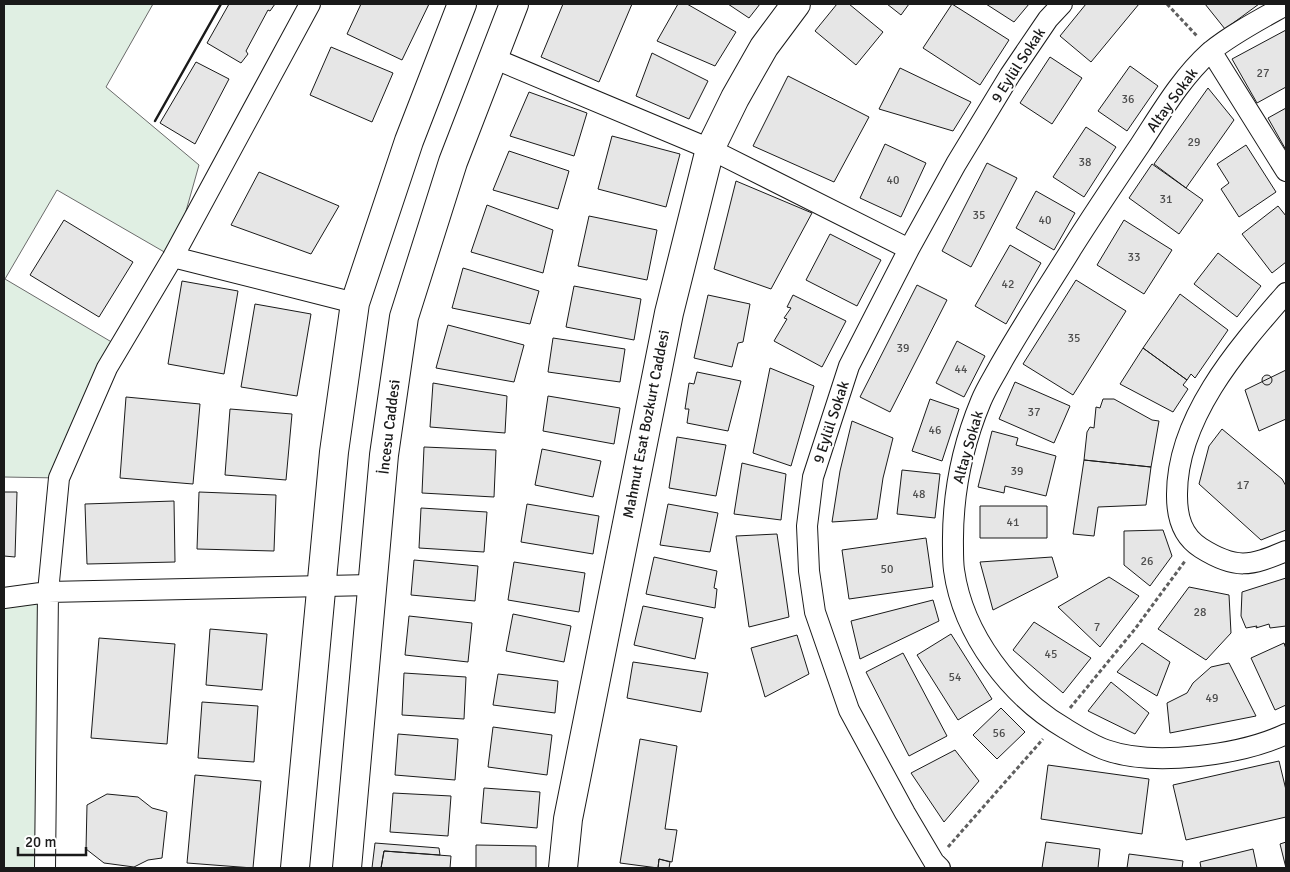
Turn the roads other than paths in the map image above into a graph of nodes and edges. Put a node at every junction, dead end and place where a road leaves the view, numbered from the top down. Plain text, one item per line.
1 (310, 4) edge
2 (462, 4) edge
3 (514, 4) edge
4 (796, 4) edge
5 (1062, 4) edge
6 (1286, 5) edge
7 (1211, 51) junction
8 (493, 58) junction
9 (710, 149) junction
10 (1286, 170) edge
11 (909, 249) junction
12 (173, 257) junction
13 (1286, 293) edge
14 (355, 303) junction
15 (1286, 551) edge
16 (322, 586) junction
17 (372, 586) junction
18 (48, 592) junction
19 (4, 598) edge
20 (1286, 734) edge
21 (45, 868) edge
22 (295, 868) edge
23 (347, 868) edge
24 (563, 868) edge
25 (940, 868) edge

1 - 12 street
2 - 14 main road
3 - 8 main road, İncesu Caddesi
4 - 9 main road, Mahmut Esat Bozkurt Caddesi
5 - 11 street, 9 Eylül Sokak
6 - 7 street, Altay Sokak
7 - 10 street
7 - 20 street, Altay Sokak
8 - 9 street
8 - 17 main road, İncesu Caddesi
9 - 11 street
9 - 24 main road, Mahmut Esat Bozkurt Caddesi
11 - 25 street, 9 Eylül Sokak
12 - 14 street
12 - 18 street
13 - 15 street
14 - 16 main road
16 - 17 street
16 - 18 street
16 - 22 main road
17 - 23 main road, İncesu Caddesi
18 - 19 street
18 - 21 street

